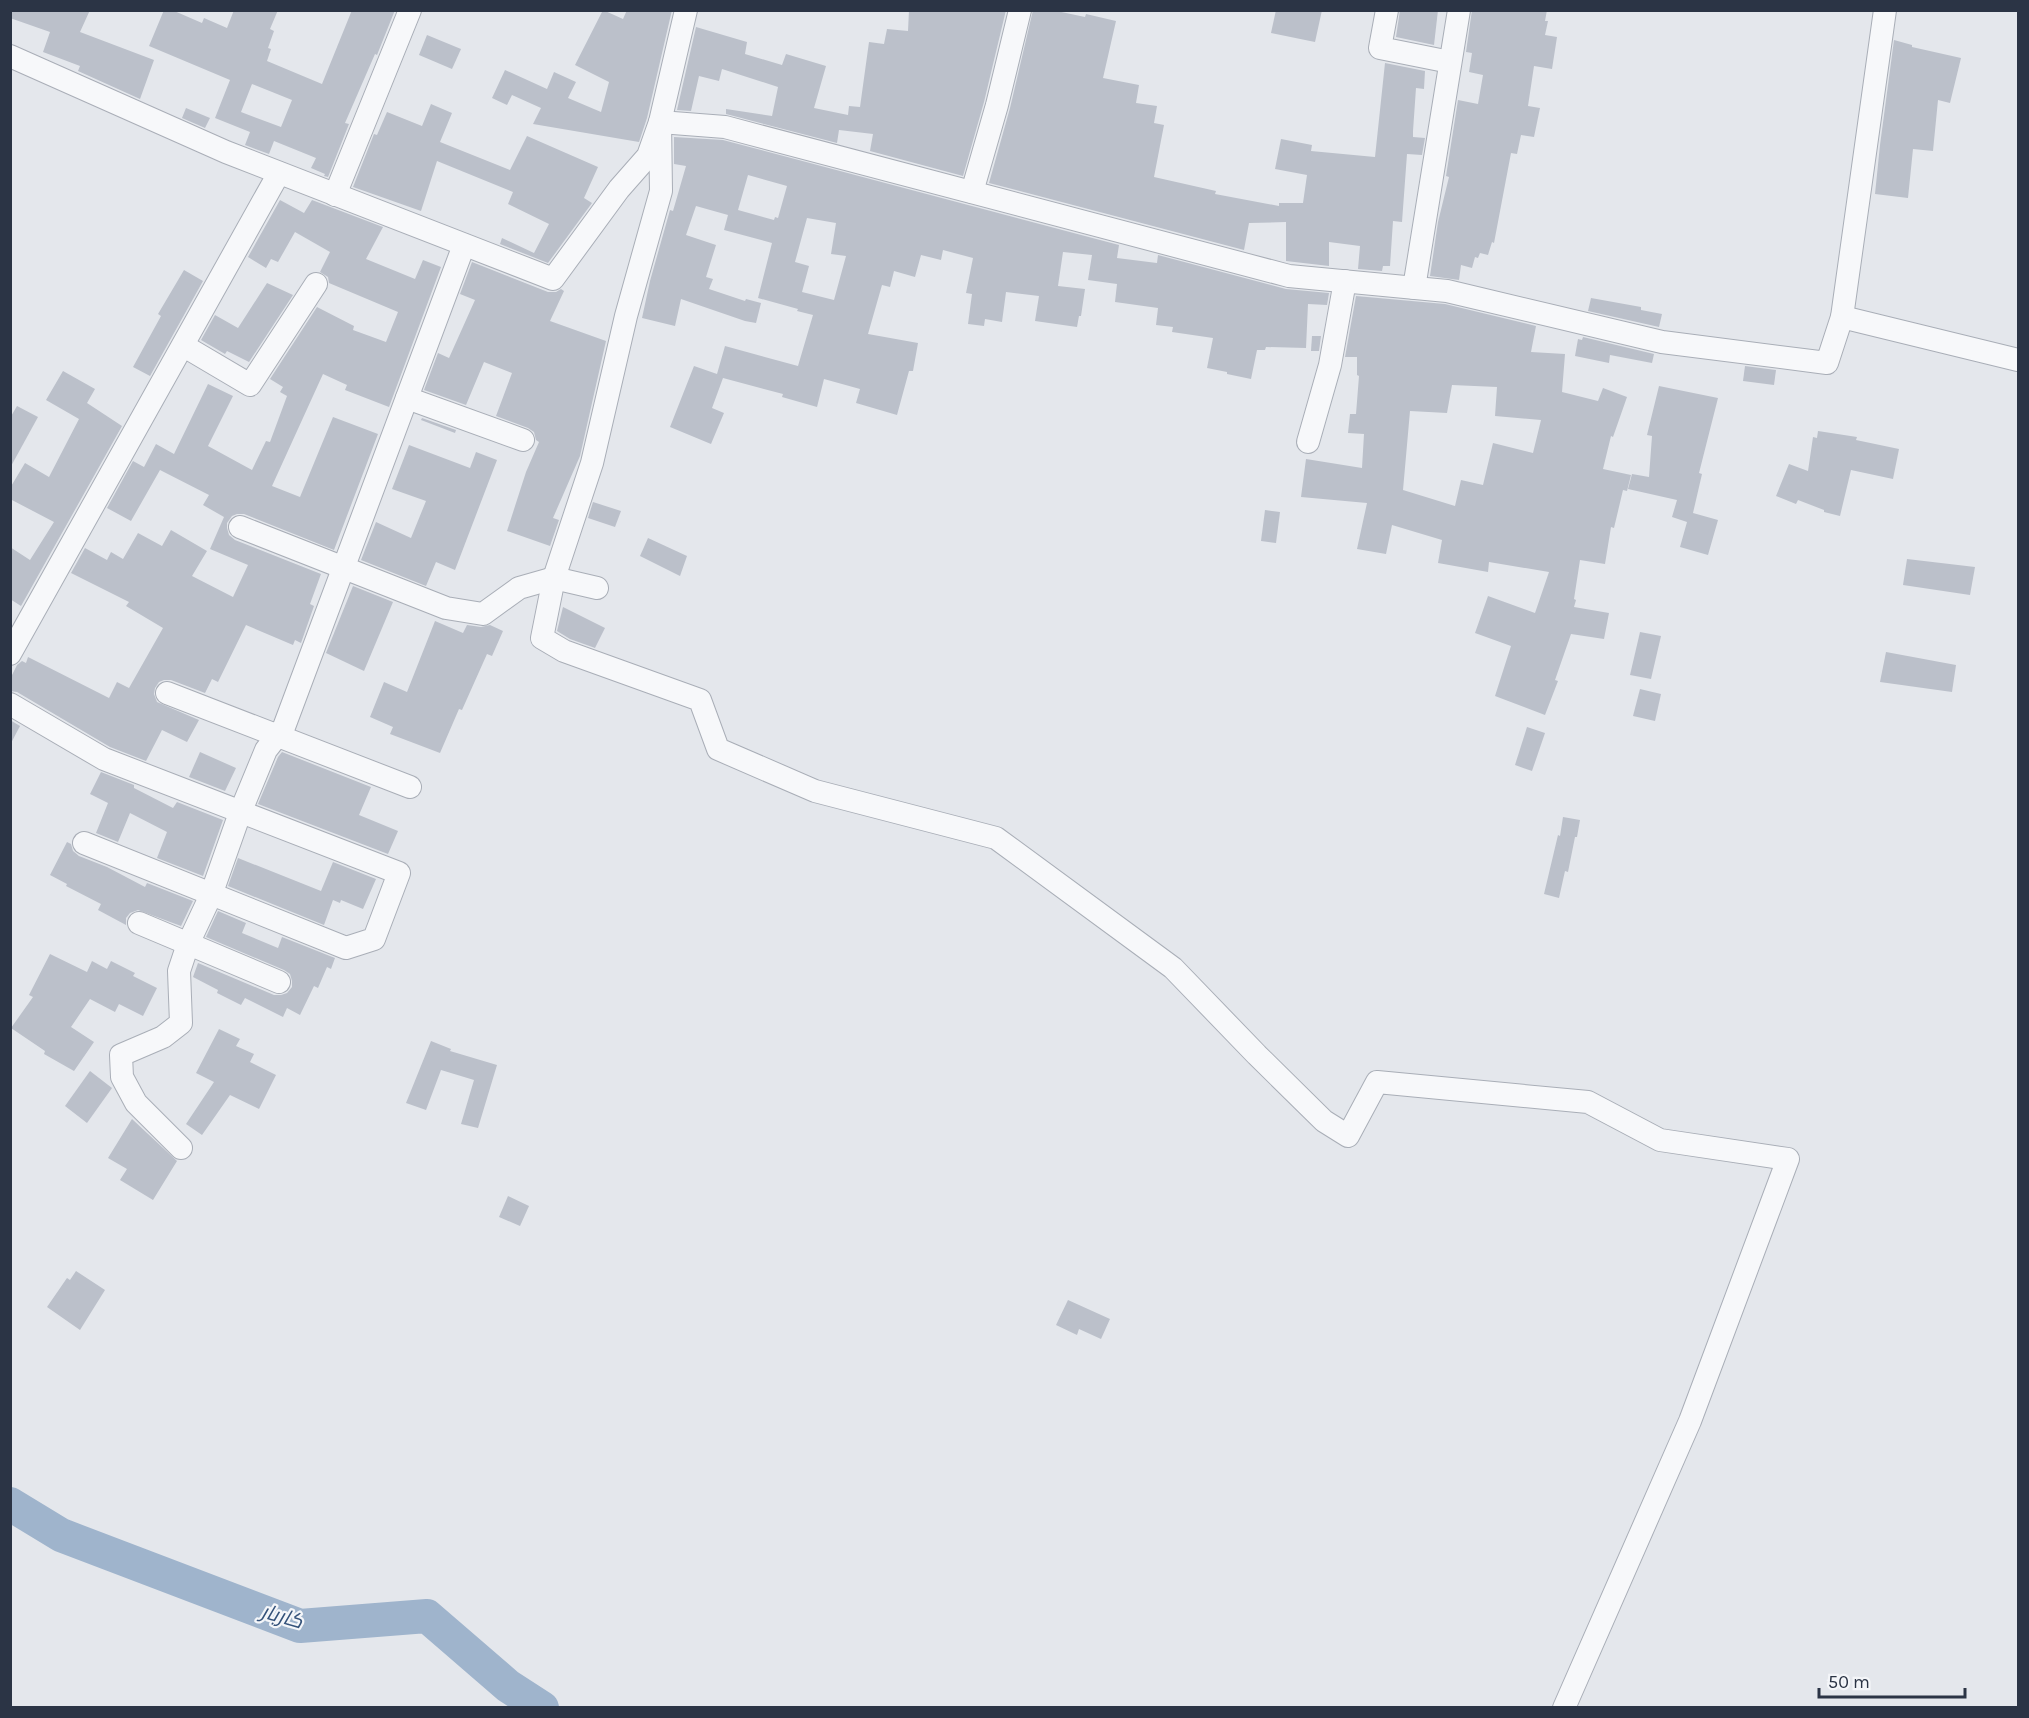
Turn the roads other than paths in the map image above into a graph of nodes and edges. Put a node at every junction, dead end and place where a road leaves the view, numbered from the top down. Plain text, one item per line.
1 (410, 10) edge
2 (686, 10) edge
3 (1020, 10) edge
4 (1387, 10) edge
5 (1459, 10) edge
6 (1885, 10) edge
7 (10, 57) edge
8 (1450, 62) junction
9 (660, 122) junction
10 (279, 173) junction
11 (972, 192) junction
12 (335, 195) junction
13 (464, 244) junction
14 (1345, 281) junction
15 (316, 284) dead end
16 (1414, 288) junction
17 (1842, 317) junction
18 (184, 346) junction
19 (2019, 360) edge
20 (407, 398) junction
21 (523, 440) dead end
22 (1308, 442) dead end
23 (240, 527) dead end
24 (344, 568) junction
25 (554, 578) junction
26 (597, 588) dead end
27 (10, 654) edge
28 (167, 693) dead end
29 (10, 704) edge
30 (277, 736) junction
31 (410, 787) dead end
32 (240, 813) junction
33 (84, 843) dead end
34 (211, 895) junction
35 (139, 923) dead end
36 (188, 944) junction
37 (279, 982) dead end
38 (181, 1148) dead end
39 (1564, 1707) edge

1 - 12 street
2 - 9 street
3 - 11 street
4 - 8 street
5 - 8 street
6 - 17 street
7 - 10 street
8 - 16 street
9 - 11 street
9 - 13 street
9 - 25 street
10 - 12 street
10 - 18 street
11 - 14 street
12 - 13 street
13 - 20 street
14 - 16 street
14 - 22 street
15 - 18 street
16 - 17 street
17 - 19 street
18 - 27 street
20 - 21 street
20 - 24 street
23 - 24 street
24 - 25 street
24 - 30 street
25 - 26 street
25 - 39 street
28 - 30 street
29 - 32 street
30 - 31 street
30 - 32 street
32 - 34 street
32 - 34 street
33 - 34 street
34 - 36 street
35 - 36 street
36 - 37 street
36 - 38 street

